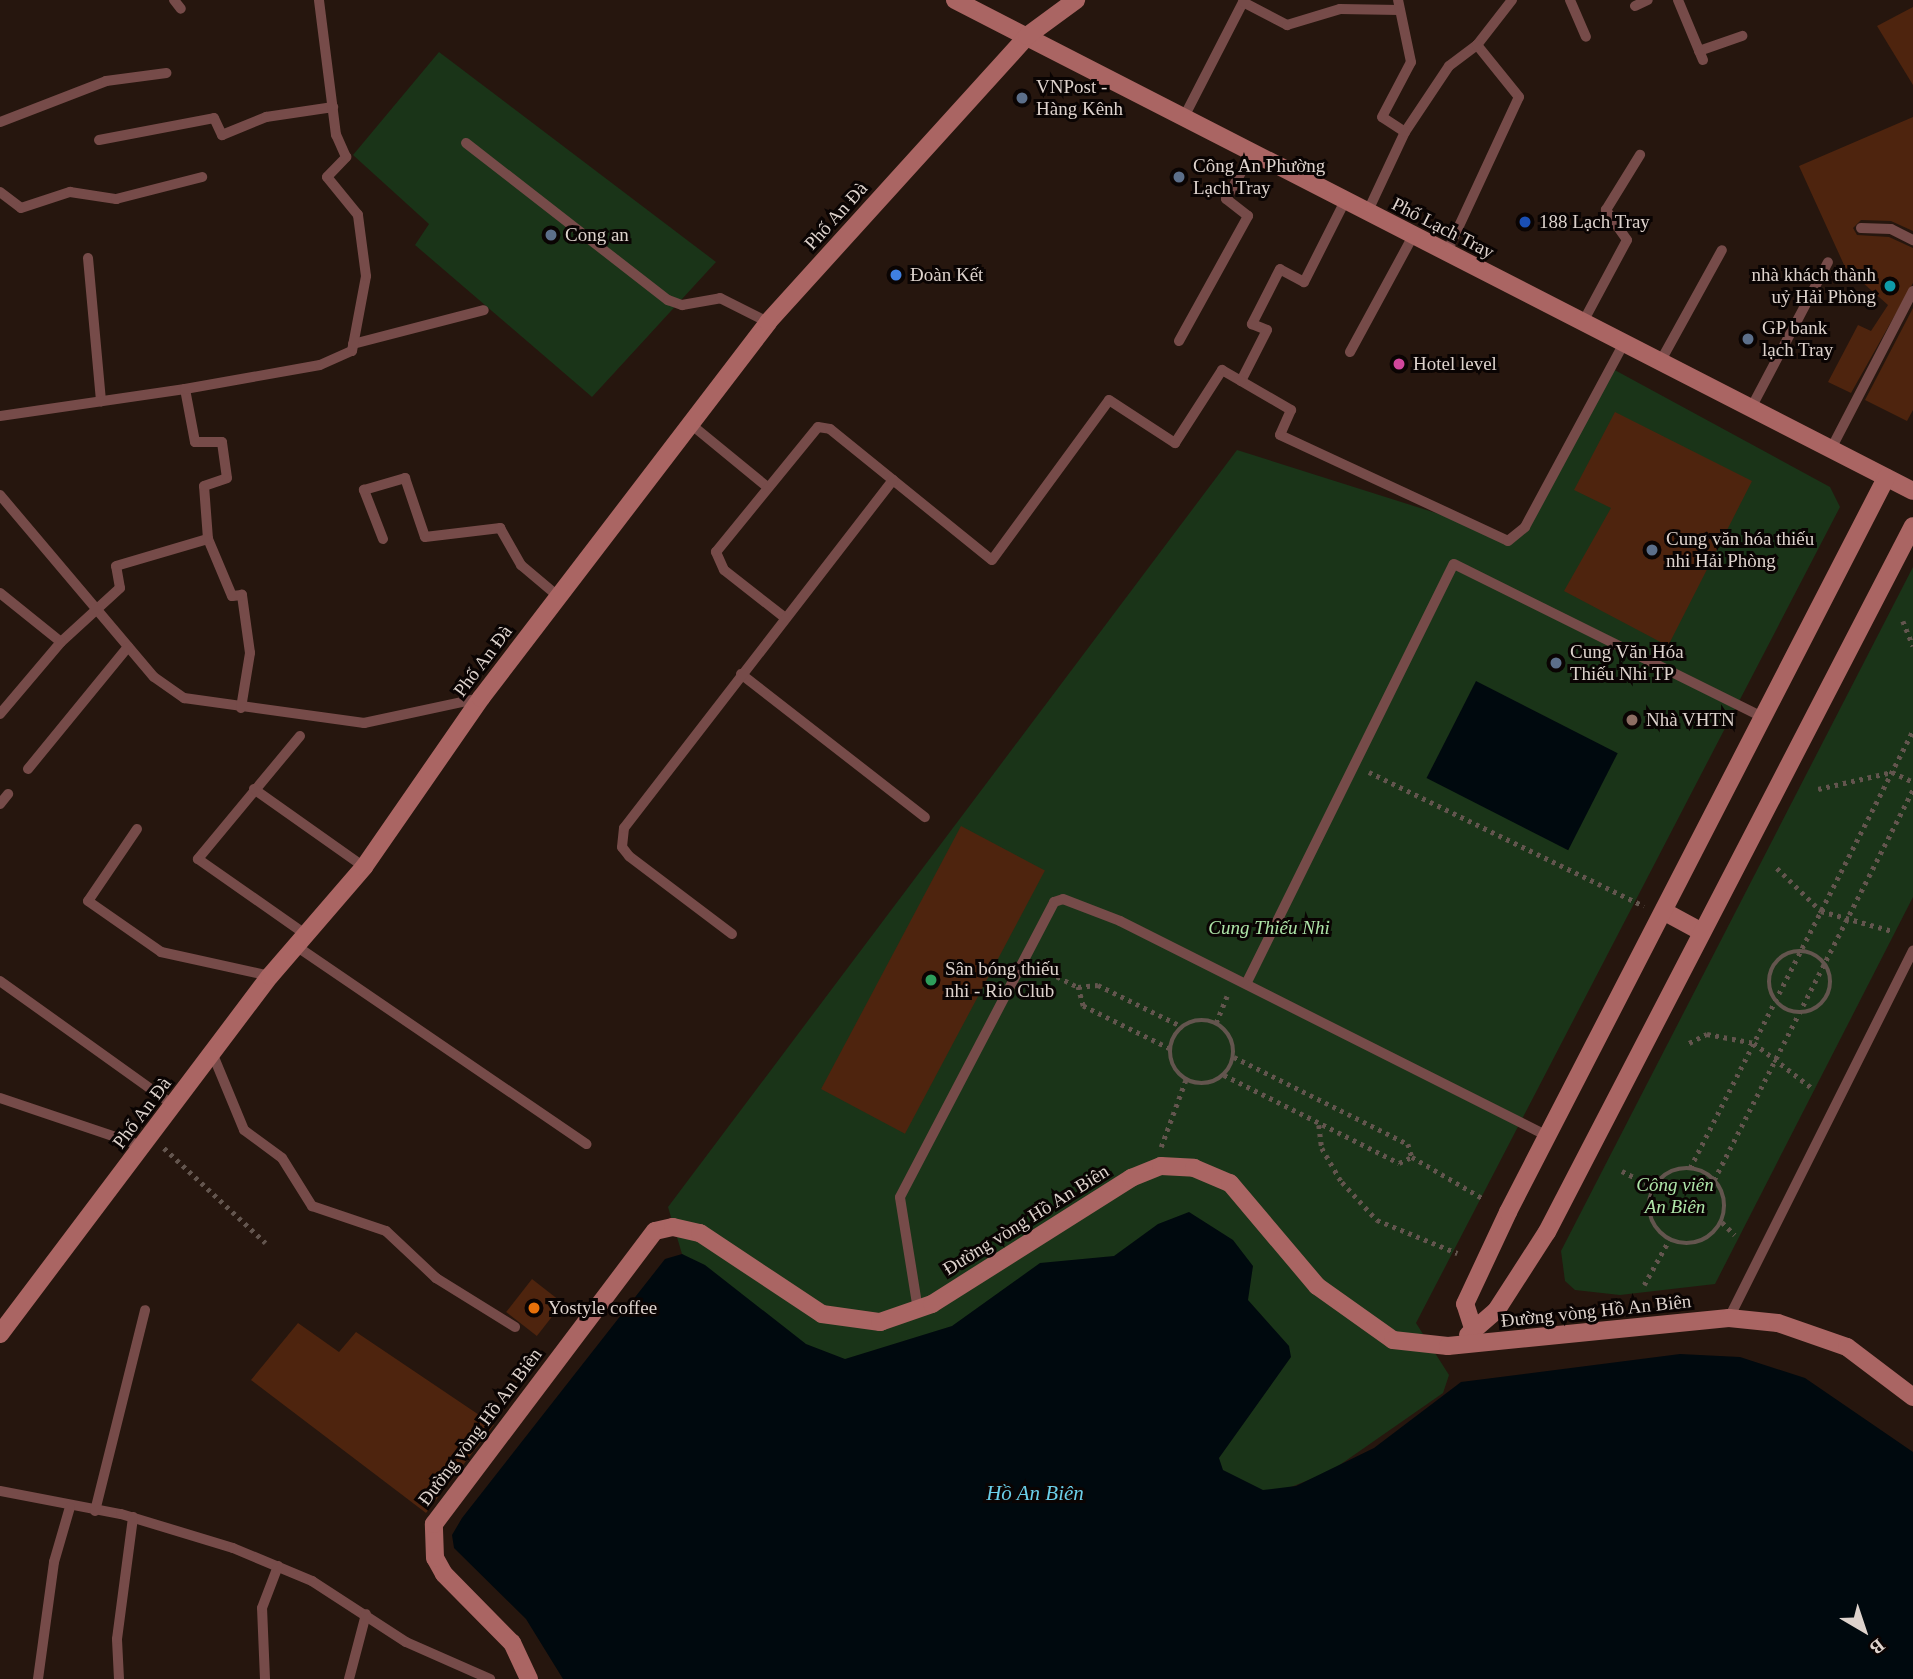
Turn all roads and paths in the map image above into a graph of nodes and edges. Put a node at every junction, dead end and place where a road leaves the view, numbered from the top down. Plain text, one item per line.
1 (319, 0) edge
2 (955, 0) edge
3 (1076, 0) edge
4 (1512, 0) edge
5 (1570, 0) edge
6 (1648, 0) edge
7 (1678, 0) edge
8 (1243, 1) edge
9 (1398, 5) edge
10 (1635, 6) dead end
11 (1027, 36) junction
12 (1742, 36) dead end
13 (1586, 37) dead end
14 (1477, 45) junction
15 (166, 73) dead end
16 (333, 107) junction
17 (1184, 117) junction
18 (0, 122) edge
19 (1405, 132) junction
20 (99, 140) dead end
21 (466, 143) dead end
22 (1252, 153) junction
23 (1640, 155) dead end
24 (202, 177) dead end
25 (0, 192) edge
26 (1345, 201) junction
27 (1367, 213) junction
28 (1861, 228) dead end
29 (1413, 236) junction
30 (1913, 240) edge
31 (1722, 250) dead end
32 (1446, 254) junction
33 (88, 258) dead end
34 (1828, 262) dead end
35 (1913, 291) edge
36 (484, 310) dead end
37 (768, 322) junction
38 (1583, 322) junction
39 (1179, 341) dead end
40 (353, 344) junction
41 (1623, 345) junction
42 (1350, 352) dead end
43 (1659, 364) junction
44 (1241, 381) junction
45 (185, 389) junction
46 (101, 401) junction
47 (1750, 410) junction
48 (0, 416) edge
49 (694, 426) junction
50 (1831, 449) junction
51 (1885, 478) junction
52 (893, 480) junction
53 (766, 486) junction
54 (1913, 492) edge
55 (0, 495) edge
56 (1913, 526) edge
57 (208, 538) junction
58 (383, 539) dead end
59 (0, 593) edge
60 (559, 597) junction
61 (94, 610) junction
62 (784, 617) junction
63 (1902, 621) dead end
64 (61, 642) junction
65 (1913, 646) edge
66 (128, 647) junction
67 (741, 674) junction
68 (481, 698) junction
69 (241, 708) junction
70 (0, 714) edge
71 (1764, 718) junction
72 (1913, 730) edge
73 (300, 736) dead end
74 (28, 769) dead end
75 (1368, 772) dead end
76 (1892, 772) junction
77 (1913, 782) edge
78 (254, 789) junction
79 (1818, 789) dead end
80 (1913, 789) edge
81 (8, 794) dead end
82 (0, 804) edge
83 (925, 817) dead end
84 (137, 830) dead end
85 (364, 867) junction
86 (1777, 868) dead end
87 (1821, 911) junction
88 (1665, 912) junction
89 (1846, 921) junction
90 (1892, 931) dead end
91 (1703, 932) junction
92 (732, 934) dead end
93 (303, 942) junction
94 (1913, 951) edge
95 (1800, 952) junction
96 (1826, 965) junction
97 (1042, 969) dead end
98 (270, 976) junction
99 (0, 981) edge
100 (1247, 982) junction
101 (1078, 987) junction
102 (1227, 996) dead end
103 (1775, 1001) junction
104 (1799, 1013) junction
105 (1216, 1023) junction
106 (1183, 1027) junction
107 (1689, 1043) dead end
108 (1754, 1043) junction
109 (1170, 1049) junction
110 (213, 1055) junction
111 (1234, 1056) junction
112 (1777, 1057) junction
113 (1224, 1075) junction
114 (1186, 1079) junction
115 (1813, 1089) dead end
116 (0, 1098) edge
117 (173, 1105) junction
118 (1319, 1125) junction
119 (1548, 1136) junction
120 (147, 1141) junction
121 (586, 1144) dead end
122 (1161, 1149) dead end
123 (1412, 1157) junction
124 (1690, 1168) junction
125 (1622, 1171) dead end
126 (1714, 1180) junction
127 (1653, 1187) junction
128 (1484, 1199) dead end
129 (1722, 1222) junction
130 (1735, 1235) dead end
131 (1669, 1240) junction
132 (267, 1243) dead end
133 (1457, 1254) dead end
134 (1644, 1285) dead end
135 (145, 1310) dead end
136 (918, 1310) junction
137 (1729, 1318) junction
138 (1472, 1325) junction
139 (515, 1326) dead end
140 (0, 1334) edge
141 (1463, 1345) junction
142 (1913, 1398) edge
143 (0, 1491) edge
144 (70, 1507) junction
145 (95, 1511) junction
146 (133, 1517) junction
147 (278, 1566) junction
148 (366, 1614) junction
149 (38, 1679) edge
150 (119, 1679) edge
151 (265, 1679) edge
152 (349, 1679) edge
153 (490, 1679) edge
154 (529, 1679) edge

1 - 16 lane
2 - 11 street, Phố Lạch Tray
3 - 11 street, Phố An Đà
4 - 14 lane
5 - 13 lane
6 - 10 lane
7 - 12 lane
8 - 9 lane
8 - 17 lane
9 - 19 lane
11 - 17 street, Phố Lạch Tray
11 - 37 street, Phố An Đà
14 - 19 lane
14 - 32 lane
15 - 18 lane
16 - 20 lane
16 - 40 lane
17 - 22 street, Phố Lạch Tray
19 - 27 lane
21 - 37 lane
22 - 26 street, Phố Lạch Tray
22 - 39 lane
23 - 38 lane
24 - 25 lane
26 - 27 street, Phố Lạch Tray
26 - 44 lane
27 - 29 street, Phố Lạch Tray
28 - 30 lane
29 - 32 street, Phố Lạch Tray
29 - 42 lane
31 - 43 lane
32 - 38 street, Phố Lạch Tray
33 - 46 lane
34 - 47 lane
35 - 50 lane
36 - 40 lane
37 - 49 street, Phố An Đà
38 - 41 street, Phố Lạch Tray
40 - 45 lane
41 - 43 street, Phố Lạch Tray
41 - 44 lane
43 - 47 street, Phố Lạch Tray
44 - 52 lane
45 - 46 lane
45 - 57 lane
46 - 48 lane
47 - 50 street, Phố Lạch Tray
49 - 53 lane
49 - 60 street, Phố An Đà
50 - 51 street, Phố Lạch Tray
51 - 54 street, Phố Lạch Tray
51 - 71 street
52 - 53 lane
52 - 62 lane
53 - 62 lane
55 - 61 lane
56 - 91 street
57 - 61 lane
57 - 69 lane
58 - 60 lane
59 - 64 lane
60 - 68 street, Phố An Đà
61 - 64 lane
61 - 66 lane
62 - 67 lane
63 - 65 path
64 - 70 lane
66 - 69 lane
66 - 74 lane
67 - 83 lane
67 - 92 lane
68 - 69 lane
68 - 85 street, Phố An Đà
71 - 88 street
71 - 100 lane
72 - 76 path
73 - 78 lane
75 - 88 path
76 - 77 path
76 - 79 path
76 - 87 path
78 - 85 lane
78 - 93 lane
80 - 89 path
81 - 82 lane
84 - 98 lane
85 - 93 street, Phố An Đà
86 - 87 path
87 - 89 path
87 - 95 path
88 - 91 street
88 - 119 street
89 - 90 path
89 - 96 path
91 - 138 street
93 - 98 street, Phố An Đà
93 - 121 lane
94 - 137 lane
95 - 96 path
95 - 103 path
95 - 103 path
96 - 104 path
96 - 104 path
97 - 101 path
98 - 110 street, Phố An Đà
99 - 117 lane
100 - 119 lane
100 - 136 lane
101 - 106 path
101 - 109 path
102 - 105 path
103 - 104 path
103 - 108 path
104 - 112 path
105 - 106 path
105 - 111 path
106 - 109 path
107 - 108 path
108 - 112 path
108 - 124 path
109 - 114 path
110 - 117 street, Phố An Đà
110 - 139 lane
111 - 113 path
111 - 123 path
112 - 115 path
112 - 126 path
113 - 114 path
113 - 118 path
114 - 122 path
116 - 120 lane
117 - 120 street, Phố An Đà
118 - 123 path
118 - 133 path
119 - 138 street
120 - 132 path
120 - 140 street, Phố An Đà
123 - 128 path
124 - 126 path
124 - 127 path
125 - 127 path
126 - 129 path
127 - 131 path
129 - 130 path
129 - 131 path
131 - 134 path
135 - 145 lane
136 - 141 street, Đường vòng Hồ An Biên
136 - 154 street, Đường vòng Hồ An Biên
137 - 141 street, Đường vòng Hồ An Biên
137 - 142 street, Đường vòng Hồ An Biên
138 - 141 street
143 - 144 lane
144 - 145 lane
144 - 149 lane
145 - 146 lane
146 - 147 lane
146 - 150 lane
147 - 148 lane
147 - 151 lane
148 - 152 lane
148 - 153 lane

